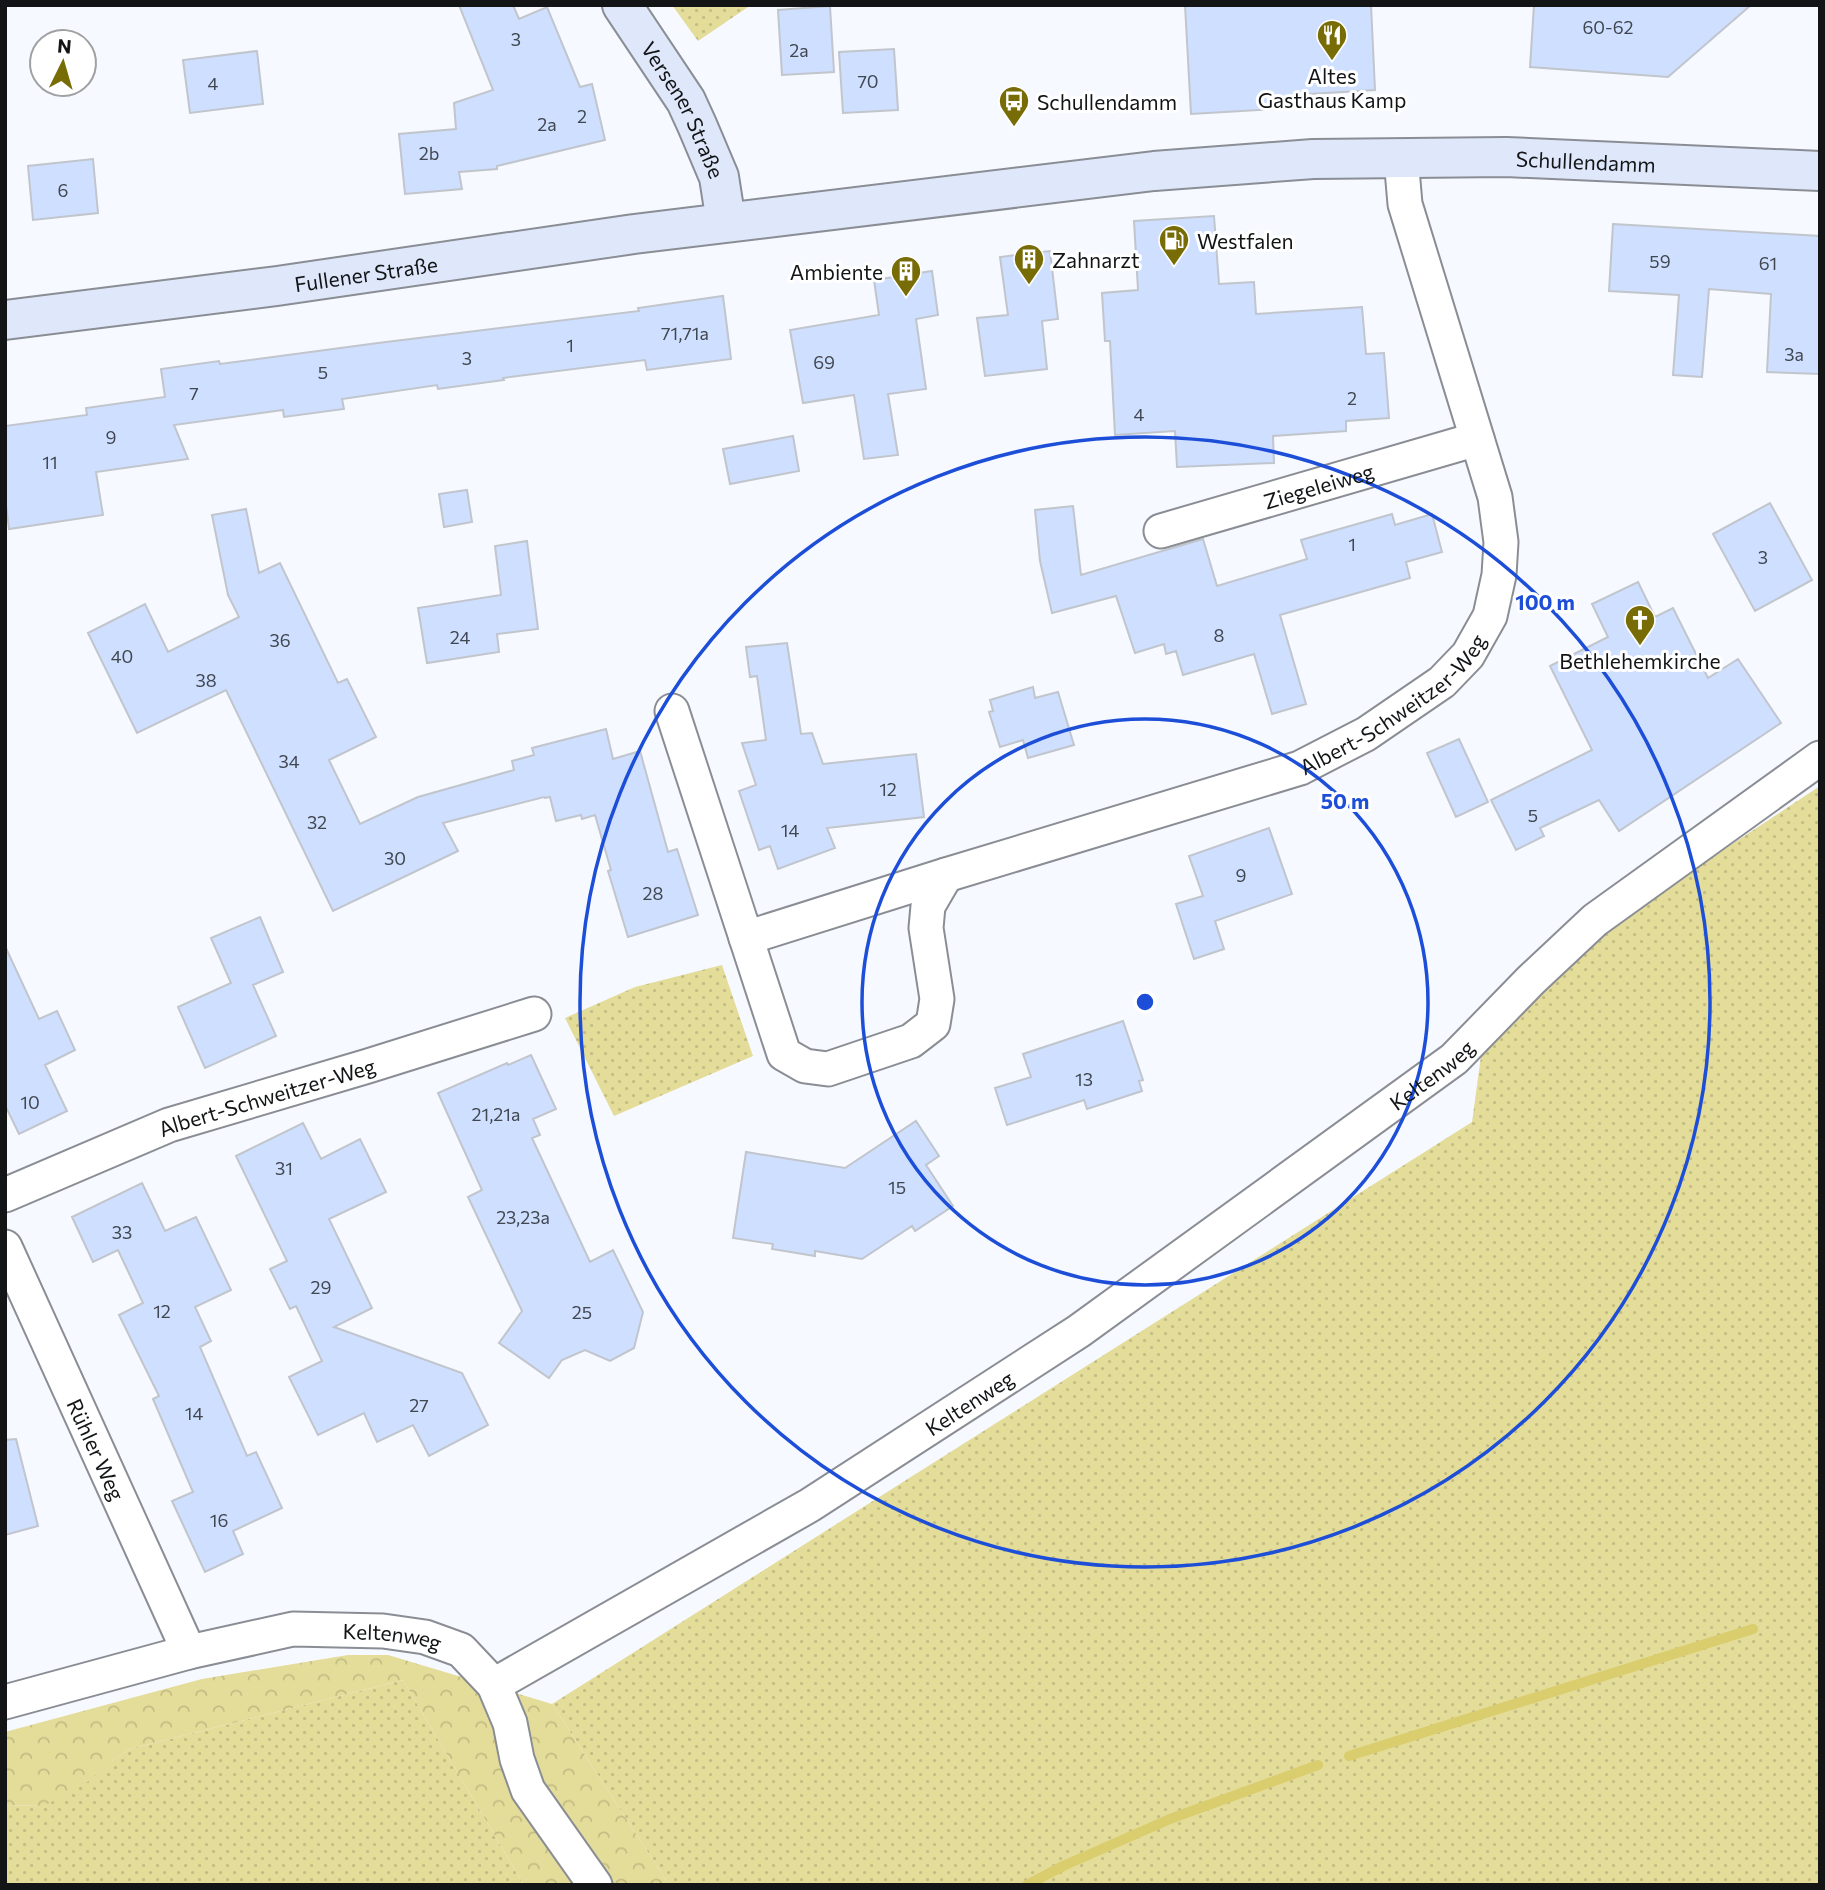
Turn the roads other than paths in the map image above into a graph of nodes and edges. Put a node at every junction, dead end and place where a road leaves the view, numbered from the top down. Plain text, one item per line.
1 (622, 5) edge
2 (1401, 158) junction
3 (1820, 171) edge
4 (726, 222) junction
5 (5, 320) edge
6 (1477, 439) junction
7 (1161, 531) dead end
8 (672, 711) dead end
9 (1820, 758) edge
10 (946, 875) junction
11 (746, 938) junction
12 (534, 1014) dead end
13 (5, 1195) edge
14 (5, 1247) edge
15 (189, 1652) junction
16 (494, 1685) junction
17 (5, 1702) edge
18 (594, 1885) edge

1 - 4 main road, Versener Straße
2 - 3 main road, Schullendamm
2 - 4 main road, Schullendamm
2 - 6 street, Albert-Schweitzer-Weg
4 - 5 main road, Fullener Straße
6 - 7 street, Ziegeleiweg
6 - 10 street, Albert-Schweitzer-Weg
8 - 11 street
9 - 16 street, Keltenweg
10 - 11 street, Albert-Schweitzer-Weg
10 - 11 street
12 - 13 street, Albert-Schweitzer-Weg
14 - 15 street, Rühler Weg
15 - 16 street, Keltenweg
15 - 17 street, Keltenweg
16 - 18 street

